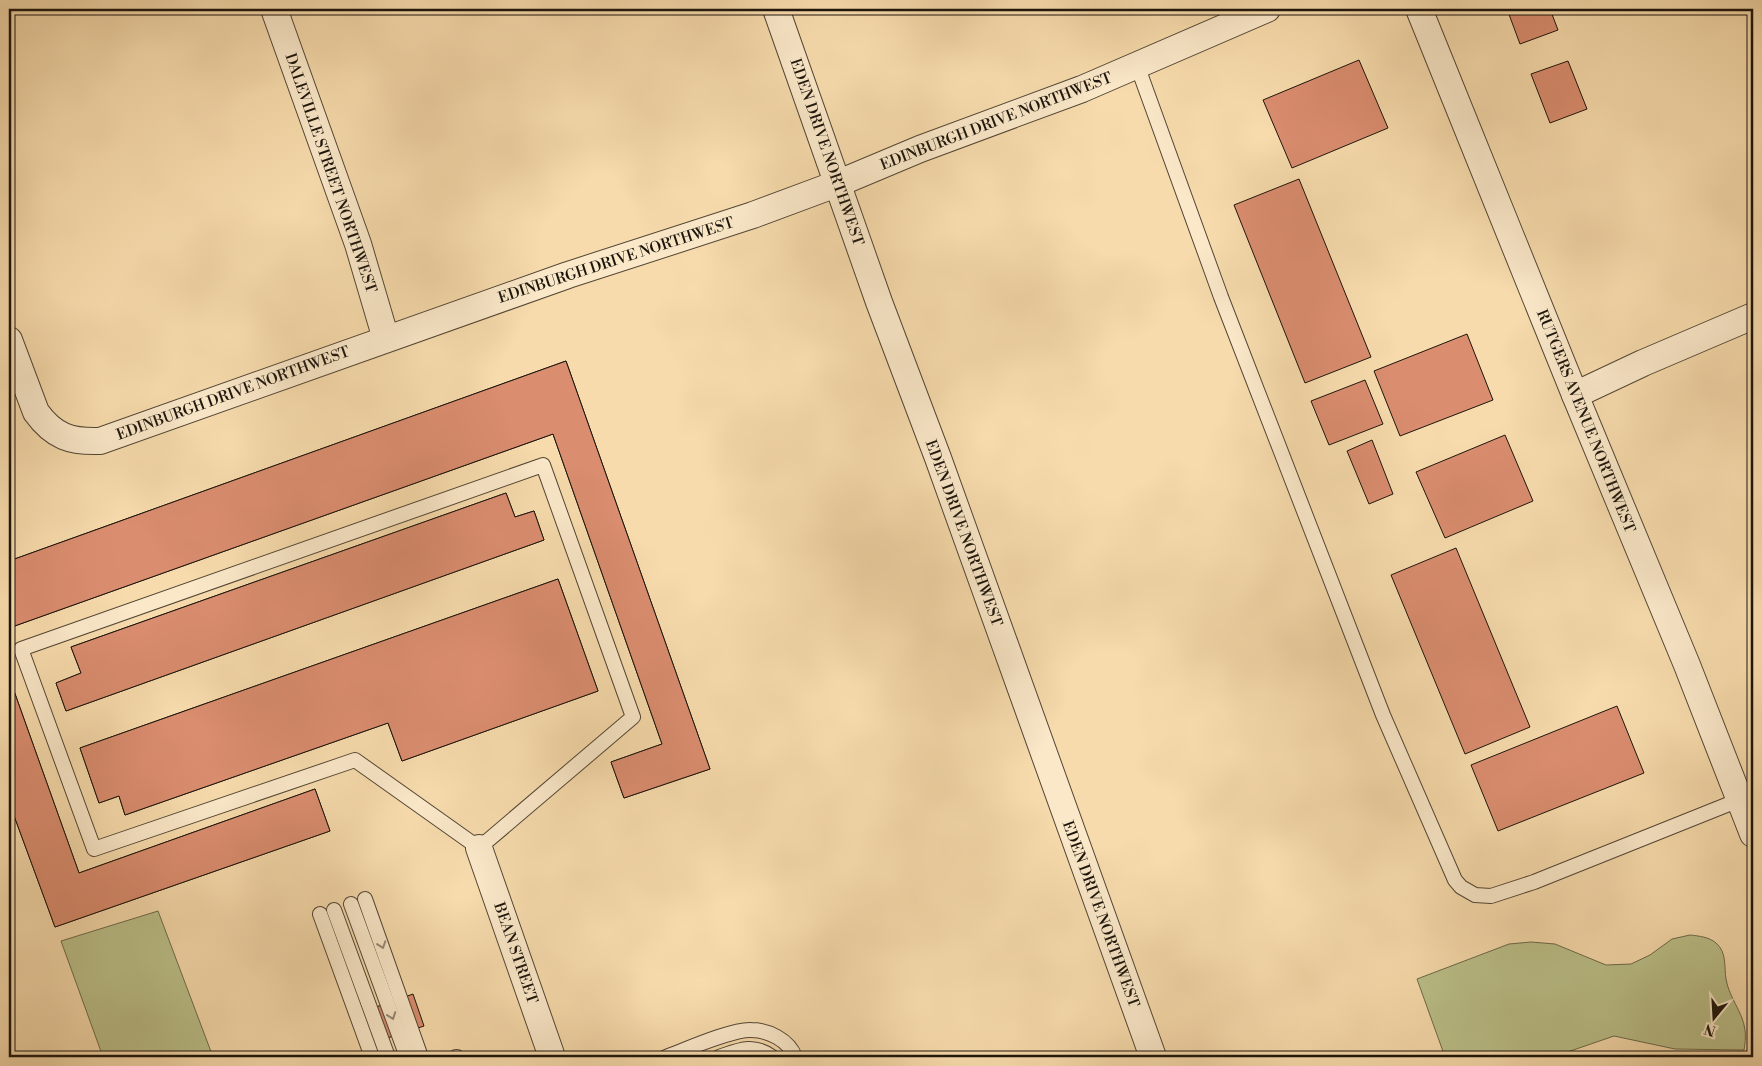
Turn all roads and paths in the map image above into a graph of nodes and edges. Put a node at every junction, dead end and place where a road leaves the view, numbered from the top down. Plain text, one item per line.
1 (274, 9) edge
2 (776, 9) edge
3 (1267, 9) edge
4 (1419, 9) edge
5 (1137, 65) junction
6 (839, 183) junction
7 (1753, 316) edge
8 (386, 338) junction
9 (9, 340) edge
10 (1574, 396) junction
11 (1739, 800) junction
12 (1753, 834) edge
13 (479, 848) junction
14 (365, 899) dead end
15 (351, 904) dead end
16 (334, 910) dead end
17 (320, 914) dead end
18 (372, 1057) edge
19 (388, 1057) edge
20 (406, 1057) edge
21 (421, 1057) edge
22 (552, 1057) edge
23 (666, 1057) edge
24 (718, 1057) edge
25 (772, 1057) edge
26 (794, 1057) edge
27 (1153, 1057) edge

1 - 8 street, DALEVILLE STREET NORTHWEST
2 - 6 street, EDEN DRIVE NORTHWEST
3 - 5 street, EDINBURGH DRIVE NORTHWEST
4 - 10 street, RUTGERS AVENUE NORTHWEST
5 - 6 street, EDINBURGH DRIVE NORTHWEST
5 - 11 lane
6 - 8 street, EDINBURGH DRIVE NORTHWEST
6 - 27 street, EDEN DRIVE NORTHWEST
7 - 10 street
8 - 9 street, EDINBURGH DRIVE NORTHWEST
10 - 11 street, RUTGERS AVENUE NORTHWEST
11 - 12 street, RUTGERS AVENUE NORTHWEST
13 - 13 lane
13 - 22 street, BEAN STREET
14 -> 21 lane
15 -> 20 lane
16 - 19 lane
17 - 18 lane
23 - 26 lane
24 - 25 lane

